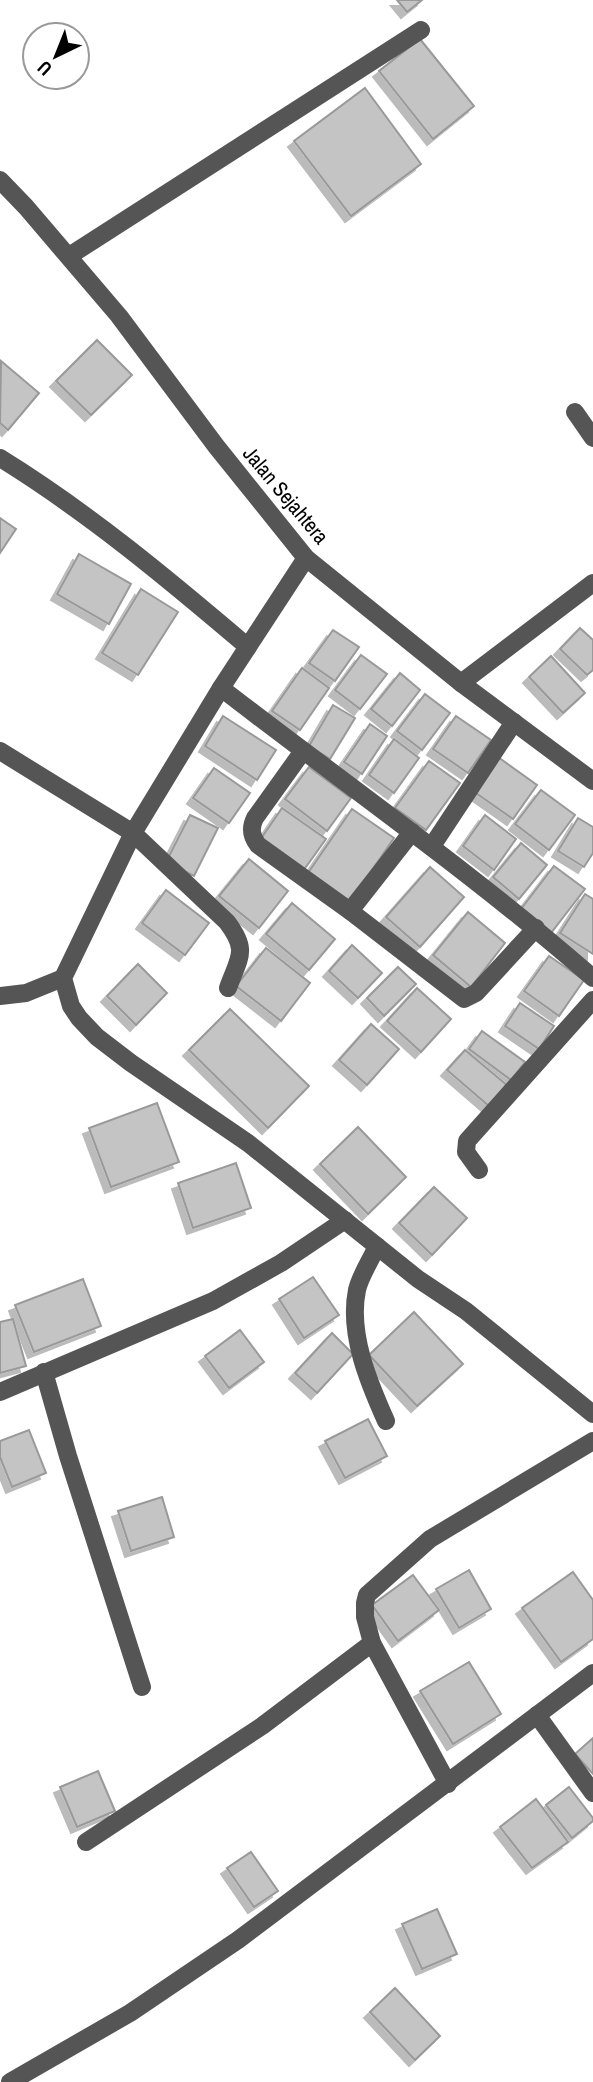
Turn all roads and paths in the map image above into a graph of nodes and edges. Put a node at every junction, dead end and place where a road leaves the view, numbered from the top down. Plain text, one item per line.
1 (421, 30) dead end
2 (0, 180) edge
3 (69, 256) junction
4 (575, 412) dead end
5 (593, 438) edge
6 (0, 458) edge
7 (306, 558) junction
8 (593, 583) edge
9 (248, 648) junction
10 (461, 683) junction
11 (221, 688) junction
12 (514, 722) junction
13 (0, 751) edge
14 (303, 751) junction
15 (589, 772) edge
16 (412, 832) junction
17 (133, 833) junction
18 (432, 846) junction
19 (350, 911) junction
20 (536, 928) junction
21 (63, 978) junction
22 (593, 978) edge
23 (228, 988) dead end
24 (0, 996) edge
25 (593, 1000) edge
26 (479, 1170) dead end
27 (345, 1220) junction
28 (377, 1246) junction
29 (44, 1372) junction
30 (0, 1392) edge
31 (593, 1414) edge
32 (386, 1421) dead end
33 (593, 1441) edge
34 (372, 1643) junction
35 (593, 1673) edge
36 (142, 1687) dead end
37 (537, 1715) junction
38 (448, 1784) junction
39 (593, 1793) edge
40 (86, 1842) dead end
41 (9, 2082) edge

1 - 3 street
2 - 3 street, Jalan Sejahtera
3 - 7 street, Jalan Sejahtera
4 - 5 street
6 - 9 street
7 - 9 street
7 - 10 street, Jalan Sejahtera
8 - 10 street
9 - 11 street
10 - 12 street, Jalan Sejahtera
11 - 14 street
11 - 17 street
12 - 15 street, Jalan Sejahtera
12 - 18 street
13 - 17 street
14 - 16 street
14 - 19 street
16 - 18 street
16 - 19 street
17 - 21 street
17 - 23 street
18 - 20 street
19 - 20 street
20 - 22 street
21 - 24 street
21 - 27 street
25 - 26 street
27 - 28 street
27 - 29 street
28 - 31 street
28 - 32 street
29 - 30 street
29 - 36 street
33 - 34 street
34 - 38 street
34 - 40 street
35 - 37 street
37 - 38 street
37 - 39 street
38 - 41 street

